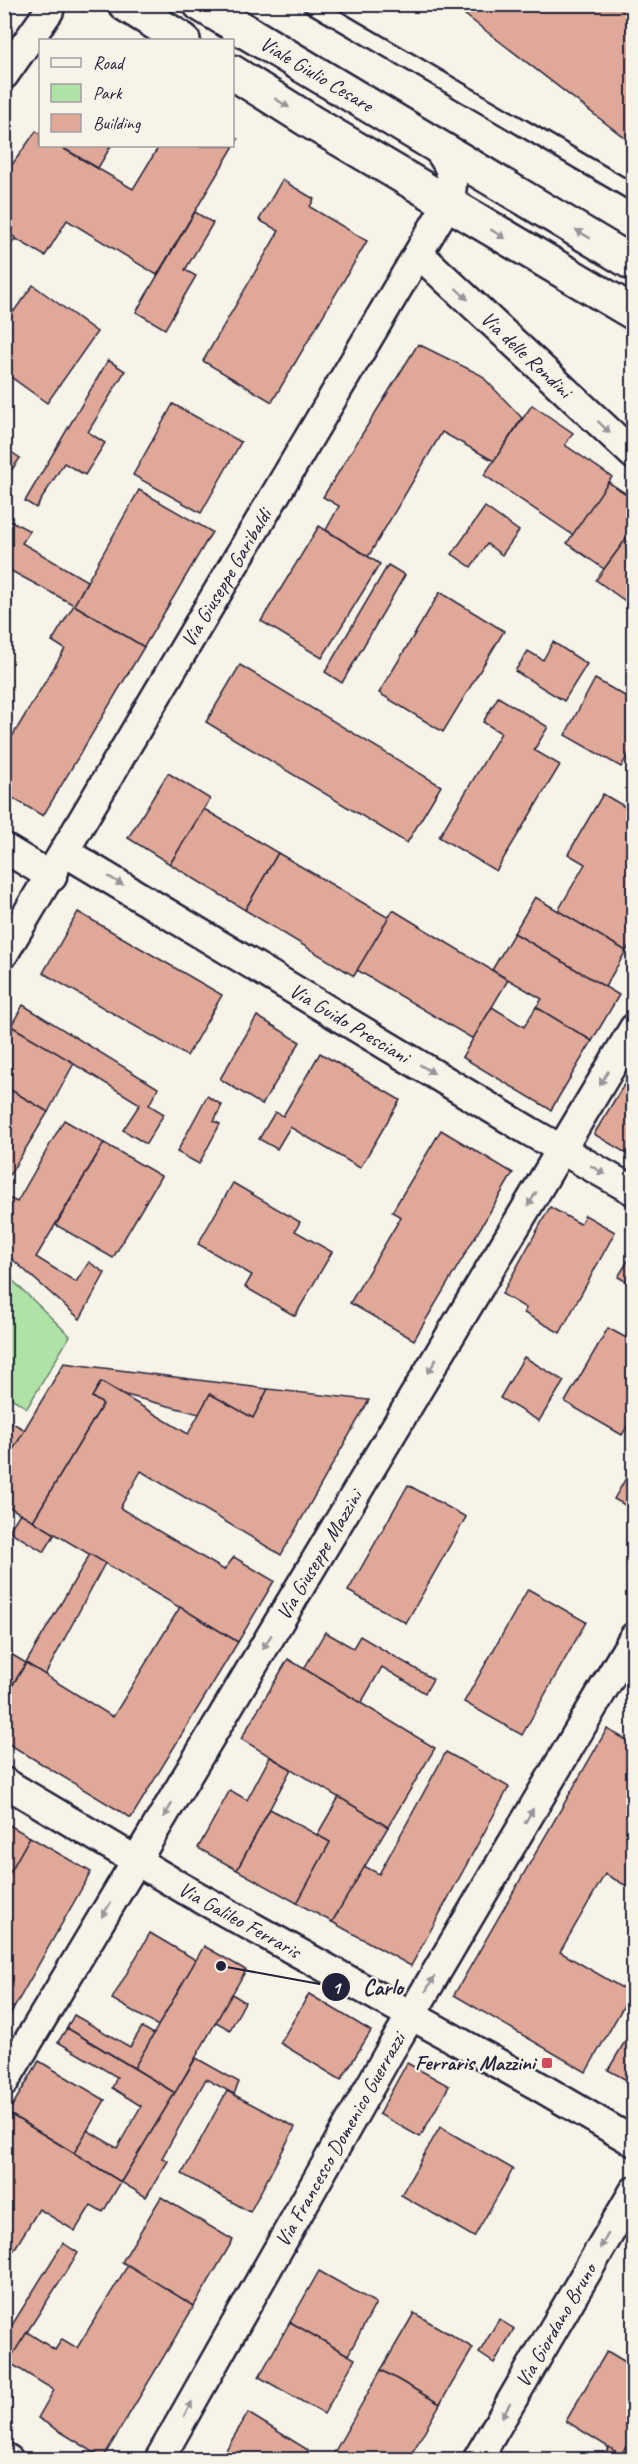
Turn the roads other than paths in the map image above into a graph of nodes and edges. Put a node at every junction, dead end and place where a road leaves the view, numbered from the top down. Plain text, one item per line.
1 (126, 4) edge
2 (200, 4) edge
3 (311, 4) edge
4 (331, 9) edge
5 (49, 11) dead end
6 (181, 39) edge
7 (234, 73) edge
8 (4, 75) edge
9 (434, 145) junction
10 (633, 193) edge
11 (448, 203) junction
12 (419, 254) junction
13 (633, 264) edge
14 (633, 313) edge
15 (633, 455) edge
16 (4, 848) edge
17 (66, 852) junction
18 (52, 877) junction
19 (4, 953) edge
20 (633, 1028) edge
21 (562, 1149) junction
22 (633, 1191) edge
23 (633, 1637) edge
24 (4, 1782) edge
25 (137, 1860) junction
26 (411, 2015) junction
27 (4, 2082) edge
28 (633, 2142) edge
29 (633, 2191) edge
30 (4, 2457) edge
31 (9, 2460) edge
32 (159, 2460) edge
33 (477, 2460) edge

1 - 6 street
2 - 9 street, Viale Giulio Cesare
3 - 4 lane
4 - 10 lane
5 - 8 street
7 -> 11 street, Viale Giulio Cesare
9 - 11 street, Viale Giulio Cesare
13 -> 9 street, Viale Giulio Cesare
11 - 12 street, Via Giuseppe Garibaldi
11 -> 14 street, Viale Giulio Cesare
12 -> 15 street, Via delle Rondini
12 - 17 street, Via Giuseppe Garibaldi
16 - 18 street
17 - 18 street, Via Giuseppe Garibaldi
17 -> 21 street, Via Guido Presciani
18 - 19 street, Via Giuseppe Garibaldi
20 -> 21 street, Via Giuseppe Mazzini
21 -> 22 street, Via Guido Presciani
21 -> 25 street, Via Giuseppe Mazzini
26 -> 23 street, Via Francesco Domenico Guerrazzi
24 - 25 street, Via Galileo Ferraris
25 - 26 street, Via Galileo Ferraris
25 -> 27 street, Via Giuseppe Mazzini
26 - 28 street, Via Galileo Ferraris
32 -> 26 street, Via Francesco Domenico Guerrazzi
29 -> 33 street, Via Giordano Bruno
30 - 31 street

